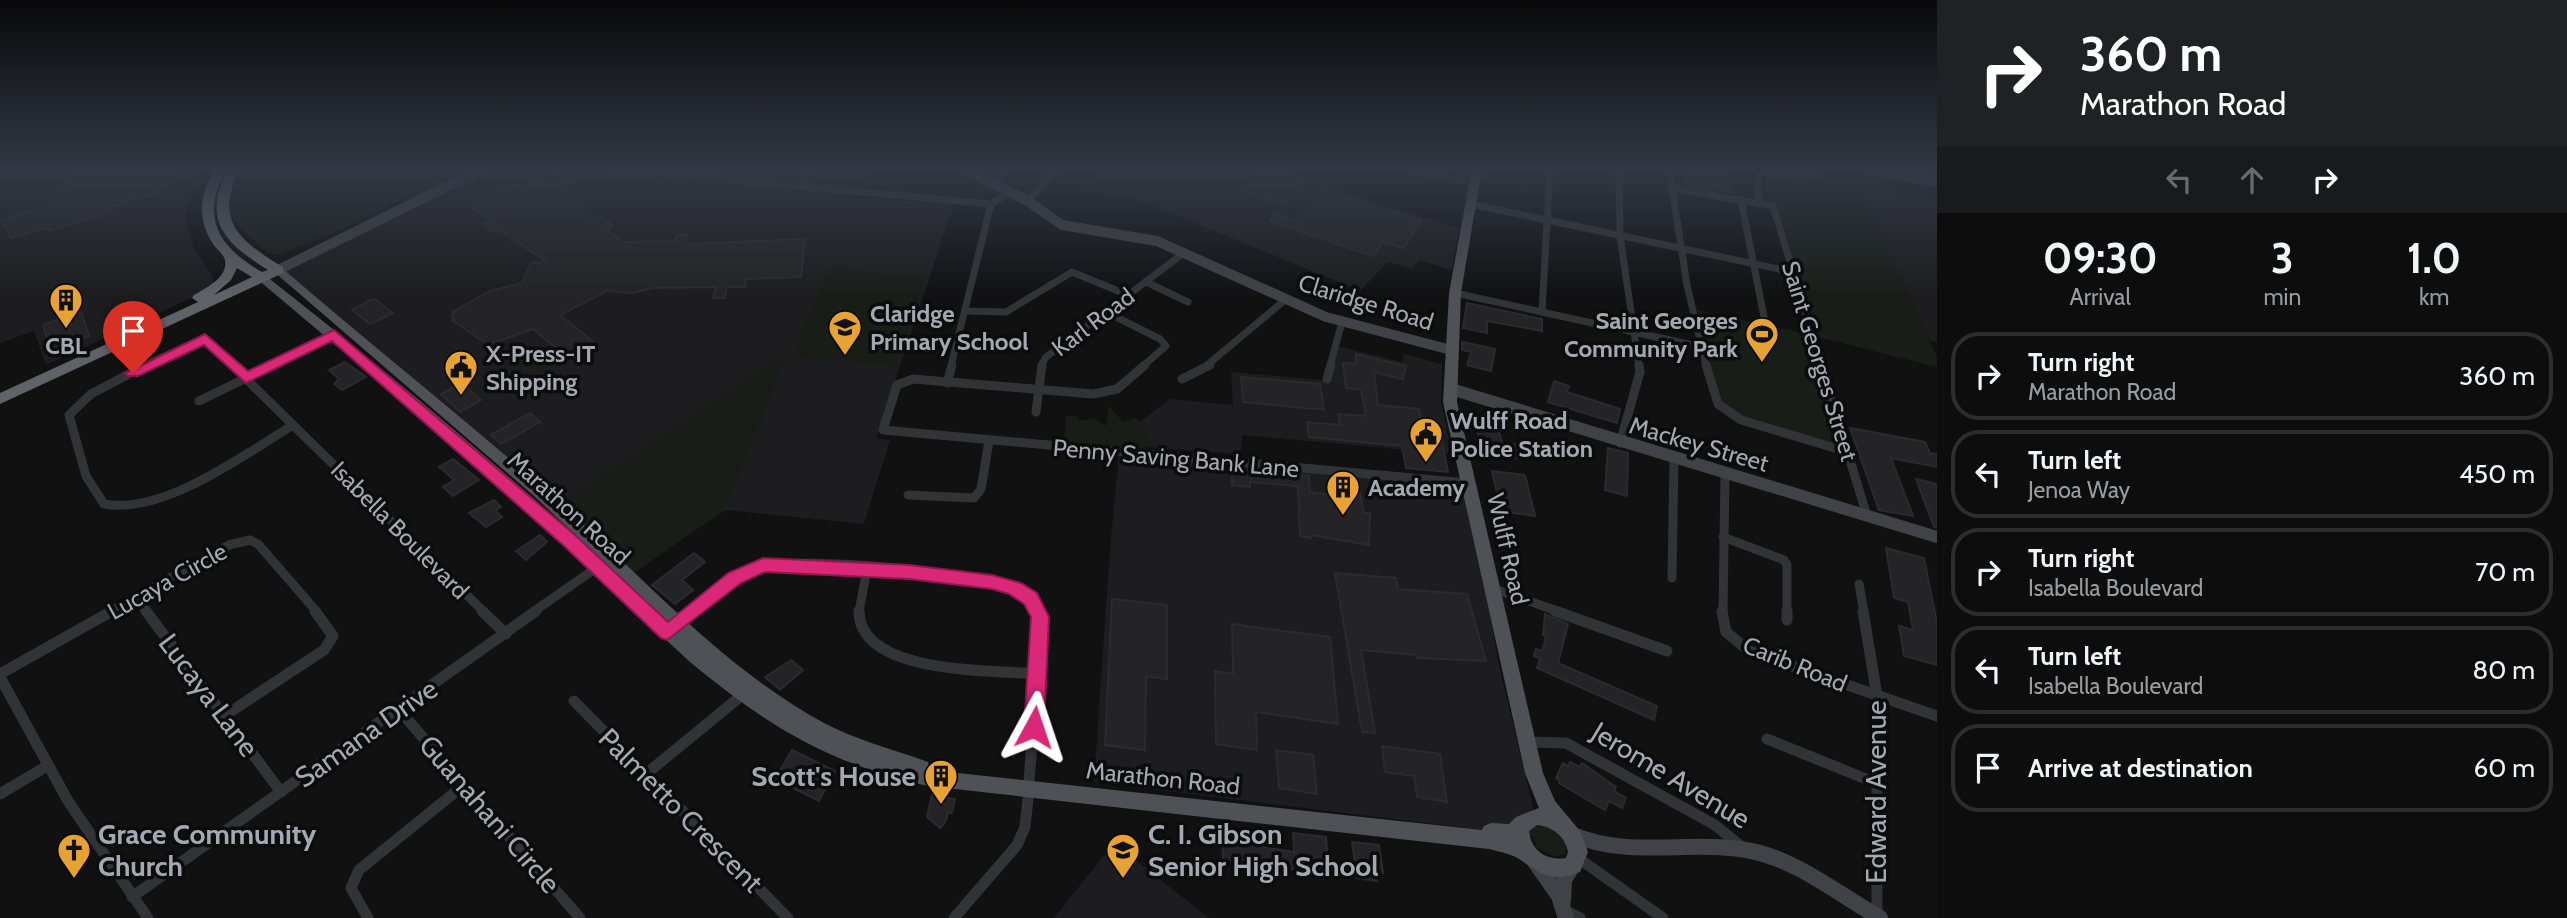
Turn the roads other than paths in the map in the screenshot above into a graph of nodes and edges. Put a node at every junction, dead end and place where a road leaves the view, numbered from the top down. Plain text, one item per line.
1 (206, 211) edge
2 (221, 211) edge
3 (387, 211) edge
4 (394, 211) edge
5 (989, 211) edge
6 (1041, 211) edge
7 (1470, 211) edge
8 (1503, 211) edge
9 (1547, 211) edge
10 (1620, 211) edge
11 (1675, 211) edge
12 (1743, 211) edge
13 (1774, 211) edge
14 (1546, 220) junction
15 (1620, 236) junction
16 (1681, 248) junction
17 (1185, 252) junction
18 (232, 258) junction
19 (1751, 263) junction
20 (266, 272) junction
21 (1793, 272) junction
22 (1146, 282) junction
23 (1455, 293) junction
24 (1128, 295) junction
25 (1285, 300) junction
26 (1188, 302) dead end
27 (191, 303) junction
28 (965, 311) junction
29 (1107, 312) junction
30 (1542, 312) junction
31 (1764, 317) dead end
32 (1342, 321) junction
33 (1634, 332) junction
34 (334, 335) junction
35 (1702, 347) junction
36 (1451, 350) junction
37 (246, 378) junction
38 (1182, 379) dead end
39 (1327, 379) dead end
40 (947, 383) junction
41 (1451, 389) junction
42 (0, 391) edge
43 (1038, 391) junction
44 (0, 399) edge
45 (199, 401) dead end
46 (1036, 412) dead end
47 (294, 425) junction
48 (883, 430) joint
49 (989, 441) junction
50 (1620, 443) junction
51 (1848, 452) junction
52 (1674, 458) junction
53 (1725, 473) junction
54 (1468, 483) junction
55 (908, 495) dead end
56 (1867, 516) junction
57 (1723, 537) junction
58 (1937, 537) edge
59 (599, 566) junction
60 (867, 569) junction
61 (1672, 578) dead end
62 (1859, 584) dead end
63 (1492, 588) junction
64 (136, 598) junction
65 (1787, 620) dead end
66 (673, 629) junction
67 (506, 634) junction
68 (1667, 651) dead end
69 (1038, 674) junction
70 (0, 676) edge
71 (1877, 695) junction
72 (741, 696) junction
73 (574, 701) dead end
74 (400, 710) junction
75 (224, 716) junction
76 (1937, 716) edge
77 (1767, 739) dead end
78 (1527, 742) junction
79 (47, 766) junction
80 (1534, 773) junction
81 (646, 774) junction
82 (1876, 783) junction
83 (464, 785) junction
84 (1029, 785) junction
85 (281, 792) junction
86 (0, 794) edge
87 (1522, 824) junction
88 (1568, 830) junction
89 (1620, 846) junction
90 (1746, 850) junction
91 (1528, 854) junction
92 (1576, 858) junction
93 (132, 897) junction
94 (1570, 916) edge
95 (148, 918) edge
96 (368, 918) edge
97 (580, 918) edge
98 (788, 918) edge
99 (954, 918) edge
100 (1663, 918) edge
101 (1878, 918) edge

1 - 18 highway
2 - 20 highway
3 - 20 main road
4 - 20 main road
5 - 28 street
6 - 17 street, Claridge Road
7 - 23 main road, Wulff Road
8 - 14 street
9 - 14 street
10 - 15 street
11 - 16 street
12 - 19 street
13 - 21 street, Saint Georges Street
14 - 15 street
14 - 30 street
15 - 16 street
15 - 33 street
16 - 19 street
16 - 35 street
17 - 22 street, Karl Road
17 - 25 street, Claridge Road
18 - 20 highway
18 - 27 highway
19 - 21 street
19 - 31 street
20 - 27 highway
20 - 34 main road, Marathon Road
20 - 44 highway
20 - 66 main road, Marathon Road
21 - 51 street, Saint Georges Street
22 - 24 street, Karl Road
22 - 26 street
23 - 30 street
23 - 36 main road, Wulff Road
24 - 28 street
24 - 29 street, Karl Road
25 - 32 street, Claridge Road
25 - 38 street
27 - 42 highway
28 - 40 street
29 - 43 street, Karl Road
29 - 43 street
30 - 33 street
32 - 36 street, Claridge Road
32 - 39 street
33 - 35 street
33 - 50 street
34 - 37 street
34 - 59 main road, Marathon Road
35 - 51 street
36 - 41 main road, Wulff Road
37 - 45 street
37 - 47 street, Isabella Boulevard
37 - 47 street, Isabella Boulevard
40 - 43 street
40 - 48 street
41 - 50 main road, Mackey Street
41 - 54 main road, Wulff Road
43 - 46 street, Karl Road
47 - 67 street, Isabella Boulevard
48 - 49 street, Penny Saving Bank Lane
49 - 54 street, Penny Saving Bank Lane
49 - 55 street
50 - 52 main road, Mackey Street
51 - 56 street, Saint Georges Street
52 - 53 main road, Mackey Street
52 - 61 street
53 - 56 main road, Mackey Street
53 - 57 street, Carib Road
54 - 63 main road, Wulff Road
56 - 58 main road, Mackey Street
57 - 65 street
57 - 71 street, Carib Road
59 - 66 main road, Marathon Road
59 - 67 street, Samana Drive
60 - 66 street
60 - 69 street
60 - 69 street
62 - 71 street, Edward Avenue
63 - 68 street
63 - 78 main road, Wulff Road
64 - 70 street, Lucaya Circle
64 - 75 street, Lucaya Lane
64 - 75 street, Lucaya Circle
66 - 72 main road, Marathon Road
66 - 84 main road, Marathon Road
67 - 74 street, Samana Drive
69 - 84 street
70 - 79 street
71 - 76 street, Carib Road
71 - 82 street, Edward Avenue
72 - 81 street
72 - 84 main road, Marathon Road
73 - 81 street, Palmetto Crescent
74 - 83 street, Guanahani Circle
74 - 85 street, Samana Drive
75 - 85 street, Lucaya Lane
77 - 82 street
78 - 80 main road, Wulff Road
78 - 90 street, Jerome Avenue
79 - 86 street
79 - 93 street
80 - 87 main road, Wulff Road
80 - 88 main road, Wulff Road
81 - 98 street, Palmetto Crescent
82 - 101 street, Edward Avenue
83 - 96 street
83 - 97 street, Guanahani Circle
84 - 87 main road, Marathon Road
84 - 91 main road, Marathon Road
84 - 99 street
85 - 93 street, Samana Drive
87 - 88 main road
87 - 91 main road
88 - 89 main road, Jerome Avenue
88 - 92 main road
89 - 90 main road, Jerome Avenue
89 - 92 main road, Jerome Avenue
90 - 101 main road, Jerome Avenue
91 - 92 main road
91 - 94 main road
92 - 94 main road
92 - 100 street
93 - 95 street

